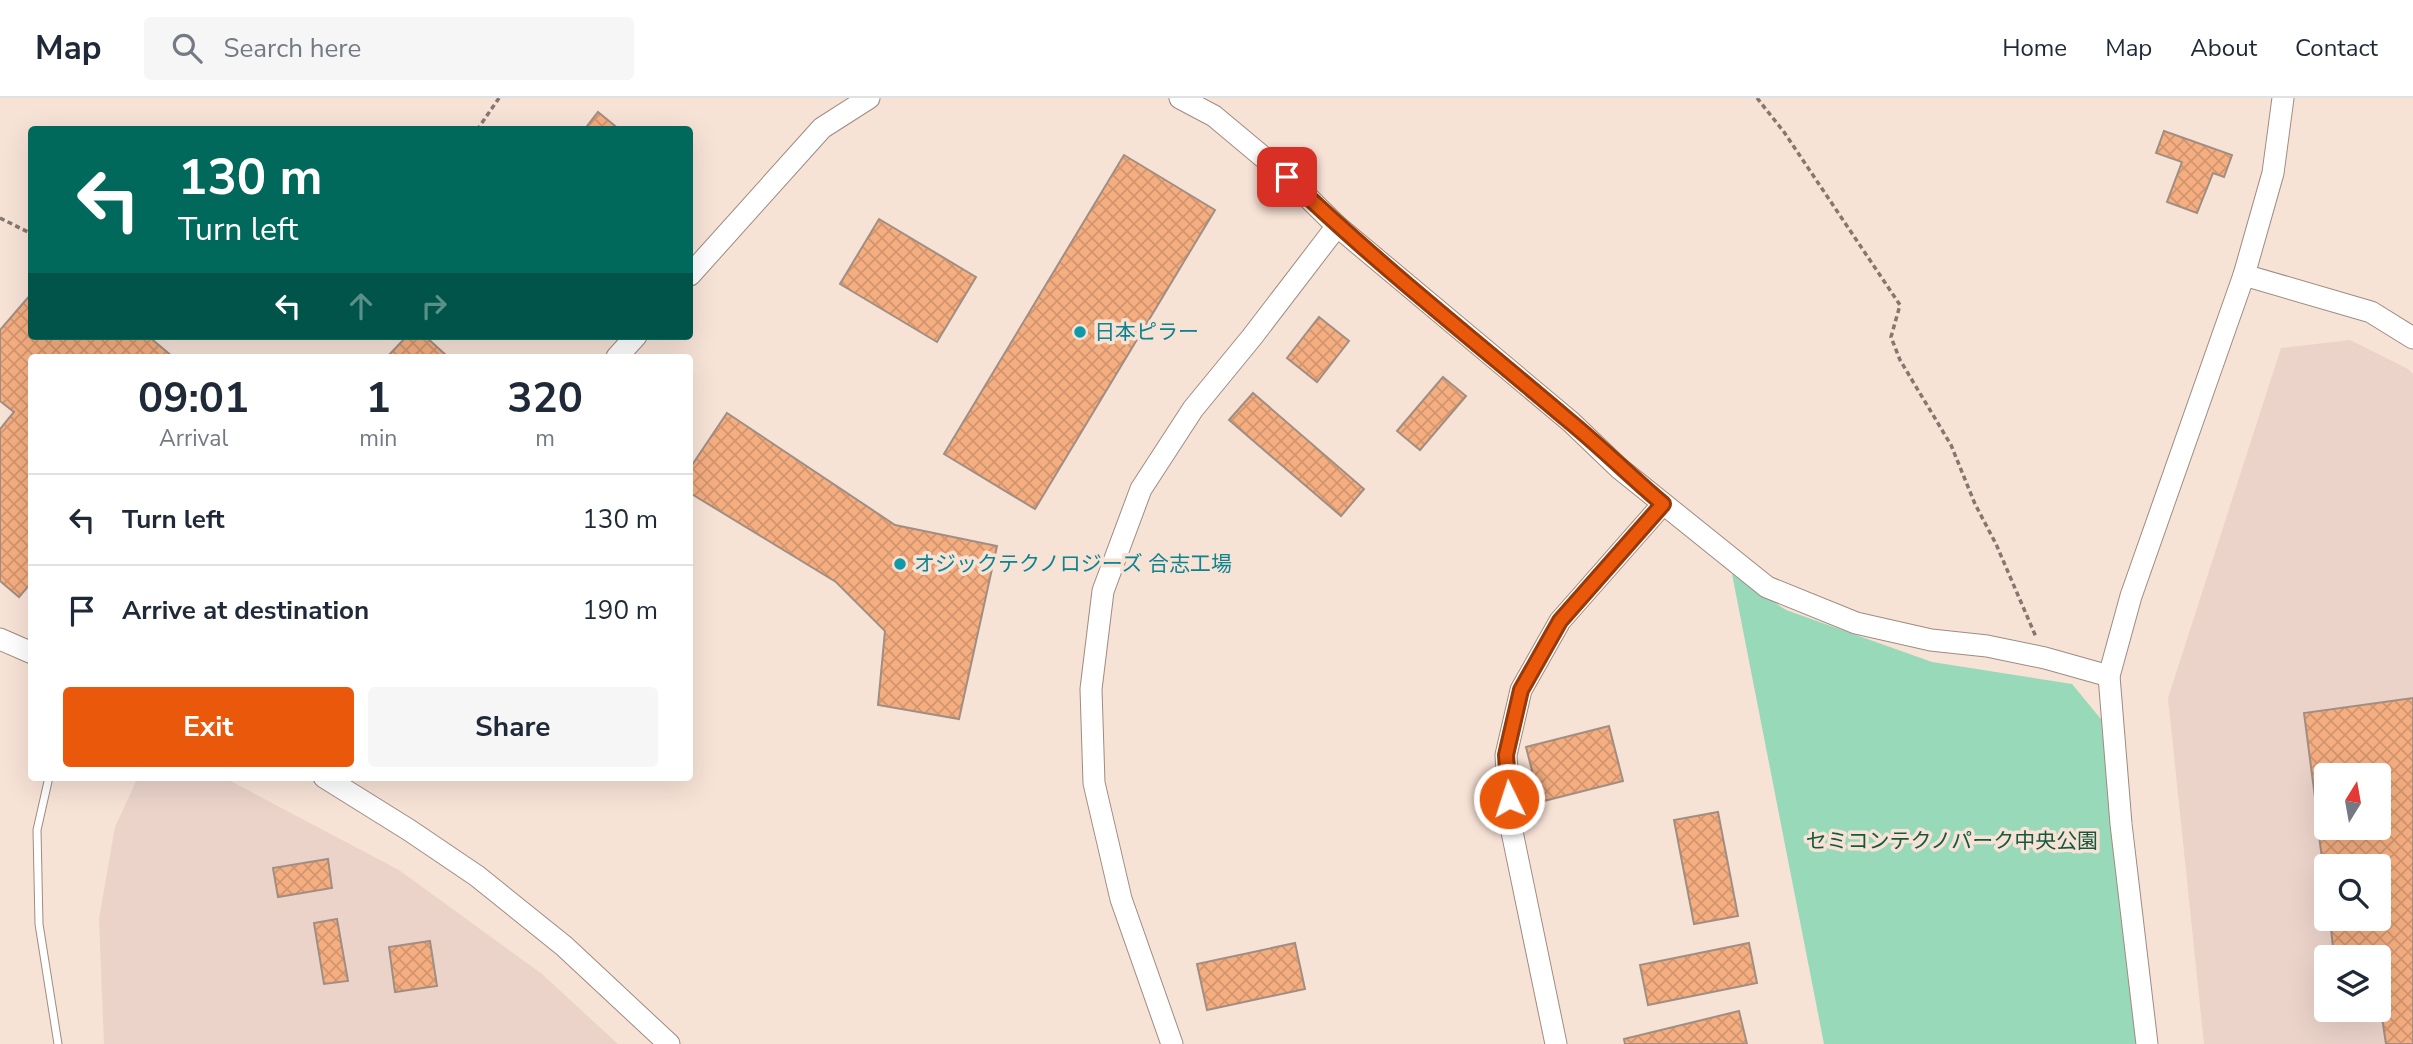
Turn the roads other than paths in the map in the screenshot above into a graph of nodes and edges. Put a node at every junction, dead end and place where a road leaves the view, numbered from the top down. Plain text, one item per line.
1 (869, 98) edge
2 (1180, 98) edge
3 (2283, 98) edge
4 (1337, 226) junction
5 (693, 272) edge
6 (2244, 275) junction
7 (2413, 338) edge
8 (632, 340) edge
9 (620, 354) edge
10 (1663, 504) junction
11 (0, 639) edge
12 (28, 651) edge
13 (2109, 677) junction
14 (49, 781) edge
15 (332, 781) edge
16 (58, 1044) edge
17 (669, 1044) edge
18 (1172, 1044) edge
19 (1556, 1044) edge
20 (2147, 1044) edge

1 - 5 street
2 - 4 street
3 - 6 street
4 - 10 street
4 - 18 street
6 - 7 street
6 - 13 street
8 - 9 street
10 - 13 street
10 - 19 street
11 - 12 street
13 - 20 street
14 - 16 lane
15 - 17 street

